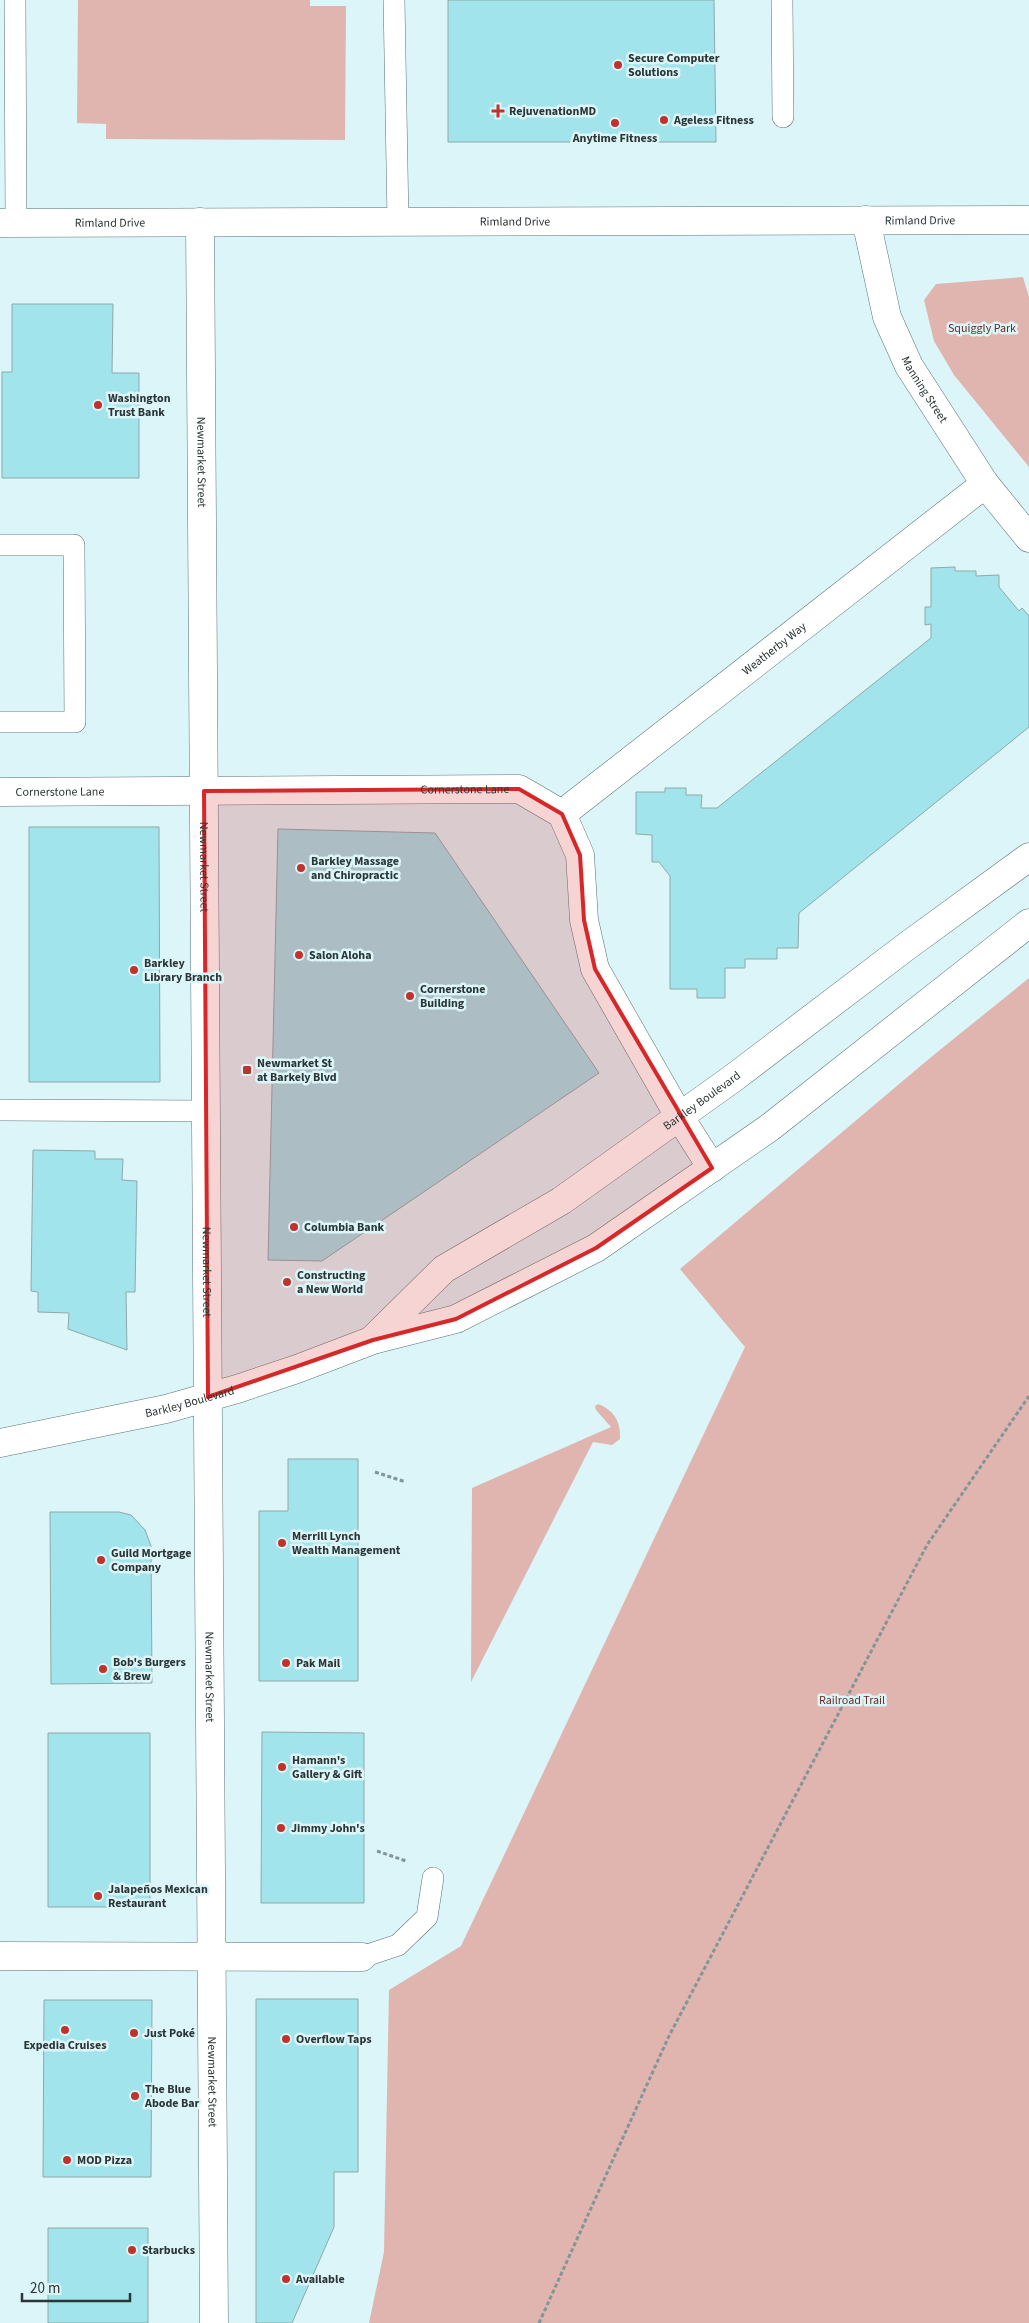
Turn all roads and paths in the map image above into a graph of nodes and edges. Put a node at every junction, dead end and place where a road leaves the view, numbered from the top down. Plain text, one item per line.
1 (15, 0) edge
2 (394, 0) edge
3 (782, 0) edge
4 (783, 117) dead end
5 (866, 220) junction
6 (1029, 220) edge
7 (398, 221) junction
8 (200, 222) junction
9 (8, 223) edge
10 (985, 484) junction
11 (1029, 538) edge
12 (0, 545) edge
13 (0, 722) edge
14 (204, 791) junction
15 (0, 792) edge
16 (562, 814) junction
17 (1029, 857) edge
18 (1029, 923) edge
19 (0, 1110) edge
20 (206, 1111) junction
21 (679, 1116) junction
22 (712, 1168) junction
23 (373, 1340) junction
24 (1029, 1396) edge
25 (208, 1397) junction
26 (0, 1443) edge
27 (375, 1472) dead end
28 (406, 1482) dead end
29 (377, 1851) dead end
30 (406, 1861) dead end
31 (433, 1878) dead end
32 (0, 1956) edge
33 (212, 1957) junction
34 (362, 1957) joint
35 (214, 2323) edge
36 (540, 2323) edge

1 - 9 lane
2 - 7 lane
3 - 4 lane
5 - 6 street, Rimland Drive
5 - 7 street, Rimland Drive
5 - 10 street, Manning Street
7 - 8 street, Rimland Drive
8 - 9 street, Rimland Drive
8 - 14 street, Newmarket Street
10 - 11 street, Manning Street
10 - 16 street, Weatherby Way
12 - 13 lane
14 - 15 street, Cornerstone Lane
14 - 16 street, Cornerstone Lane
14 - 20 street, Newmarket Street
16 - 21 street
17 - 21 street, Barkley Boulevard
18 - 22 street, Barkley Boulevard
19 - 20 lane
20 - 25 street, Newmarket Street
21 - 22 street
21 - 23 street, Barkley Boulevard
22 - 23 street, Barkley Boulevard
23 - 25 street, Barkley Boulevard
24 - 36 path
25 - 26 street, Barkley Boulevard
25 - 33 street, Newmarket Street
27 - 28 path
29 - 30 path
31 - 34 lane
32 - 33 street
33 - 34 street
33 - 35 street, Newmarket Street

